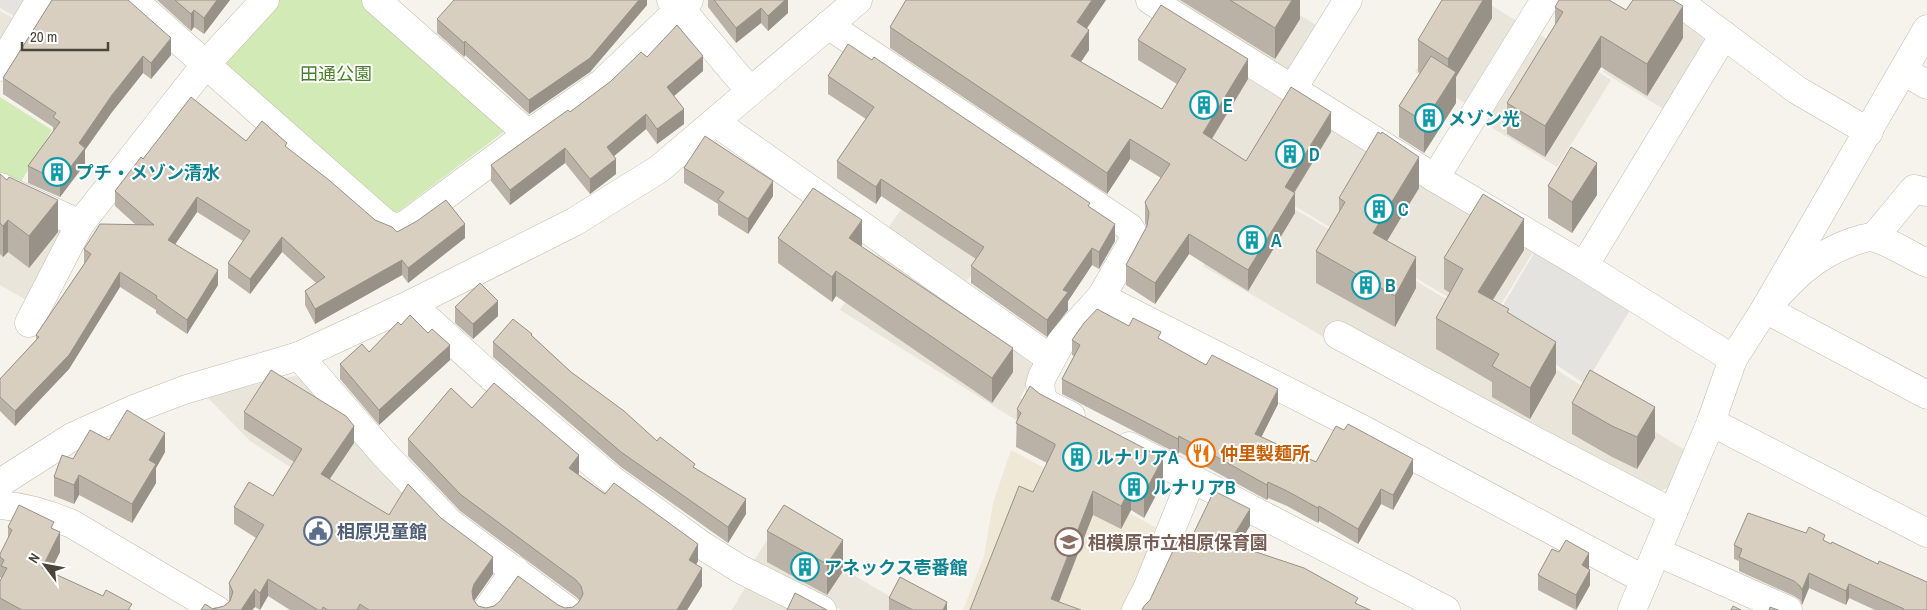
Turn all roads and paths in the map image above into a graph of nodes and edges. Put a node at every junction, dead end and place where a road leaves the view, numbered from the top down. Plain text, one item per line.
1 (40, 0) edge
2 (133, 0) edge
3 (265, 0) edge
4 (376, 0) edge
5 (858, 0) edge
6 (1348, 0) edge
7 (1545, 0) edge
8 (1677, 0) edge
9 (1153, 1) edge
10 (680, 3) edge
11 (828, 25) junction
12 (1927, 29) edge
13 (1724, 34) junction
14 (206, 64) junction
15 (0, 67) edge
16 (1916, 78) edge
17 (1293, 88) junction
18 (750, 91) junction
19 (715, 122) junction
20 (1869, 132) junction
21 (528, 134) junction
22 (1435, 178) junction
23 (0, 187) edge
24 (1927, 192) edge
25 (80, 224) junction
26 (1874, 237) junction
27 (1927, 264) edge
28 (1584, 266) junction
29 (1101, 297) junction
30 (411, 304) junction
31 (1765, 309) junction
32 (29, 323) dead end
33 (1338, 335) dead end
34 (299, 356) junction
35 (1051, 359) junction
36 (1733, 359) junction
37 (1927, 395) edge
38 (1710, 422) junction
39 (1192, 478) junction
40 (0, 483) edge
41 (0, 505) edge
42 (1673, 513) junction
43 (1927, 533) edge
44 (1657, 552) junction
45 (515, 570) junction
46 (1645, 580) junction
47 (217, 610) edge
48 (487, 610) edge
49 (567, 610) edge
50 (822, 610) edge
51 (1136, 610) edge
52 (1446, 610) edge
53 (1632, 610) edge
54 (1788, 610) edge

1 - 15 street
2 - 14 street
3 - 14 street
4 - 21 street
5 - 11 street
6 - 17 street
7 - 22 street
8 - 13 street
9 - 17 street
10 - 18 street
10 - 21 street
11 - 18 street
11 - 29 street
12 - 16 street
13 - 20 street
13 - 28 street
14 - 21 street
14 - 25 street
16 - 20 street
17 - 22 street
18 - 19 street
19 - 30 street
19 - 35 street
20 - 31 street
22 - 28 street
23 - 25 street
24 - 26 street
25 - 32 street
26 - 27 street
26 - 31 street
28 - 36 street
29 - 35 street
29 - 46 street
30 - 34 street
30 - 50 street
31 - 36 street
31 - 37 street
33 - 42 street
34 - 40 street
34 - 45 street
35 - 39 street
36 - 38 street
38 - 42 street
38 - 43 street
39 - 51 street
39 - 52 street
41 - 47 street
42 - 44 street
44 - 46 street
44 - 54 street
45 - 48 street
45 - 49 street
46 - 53 street

